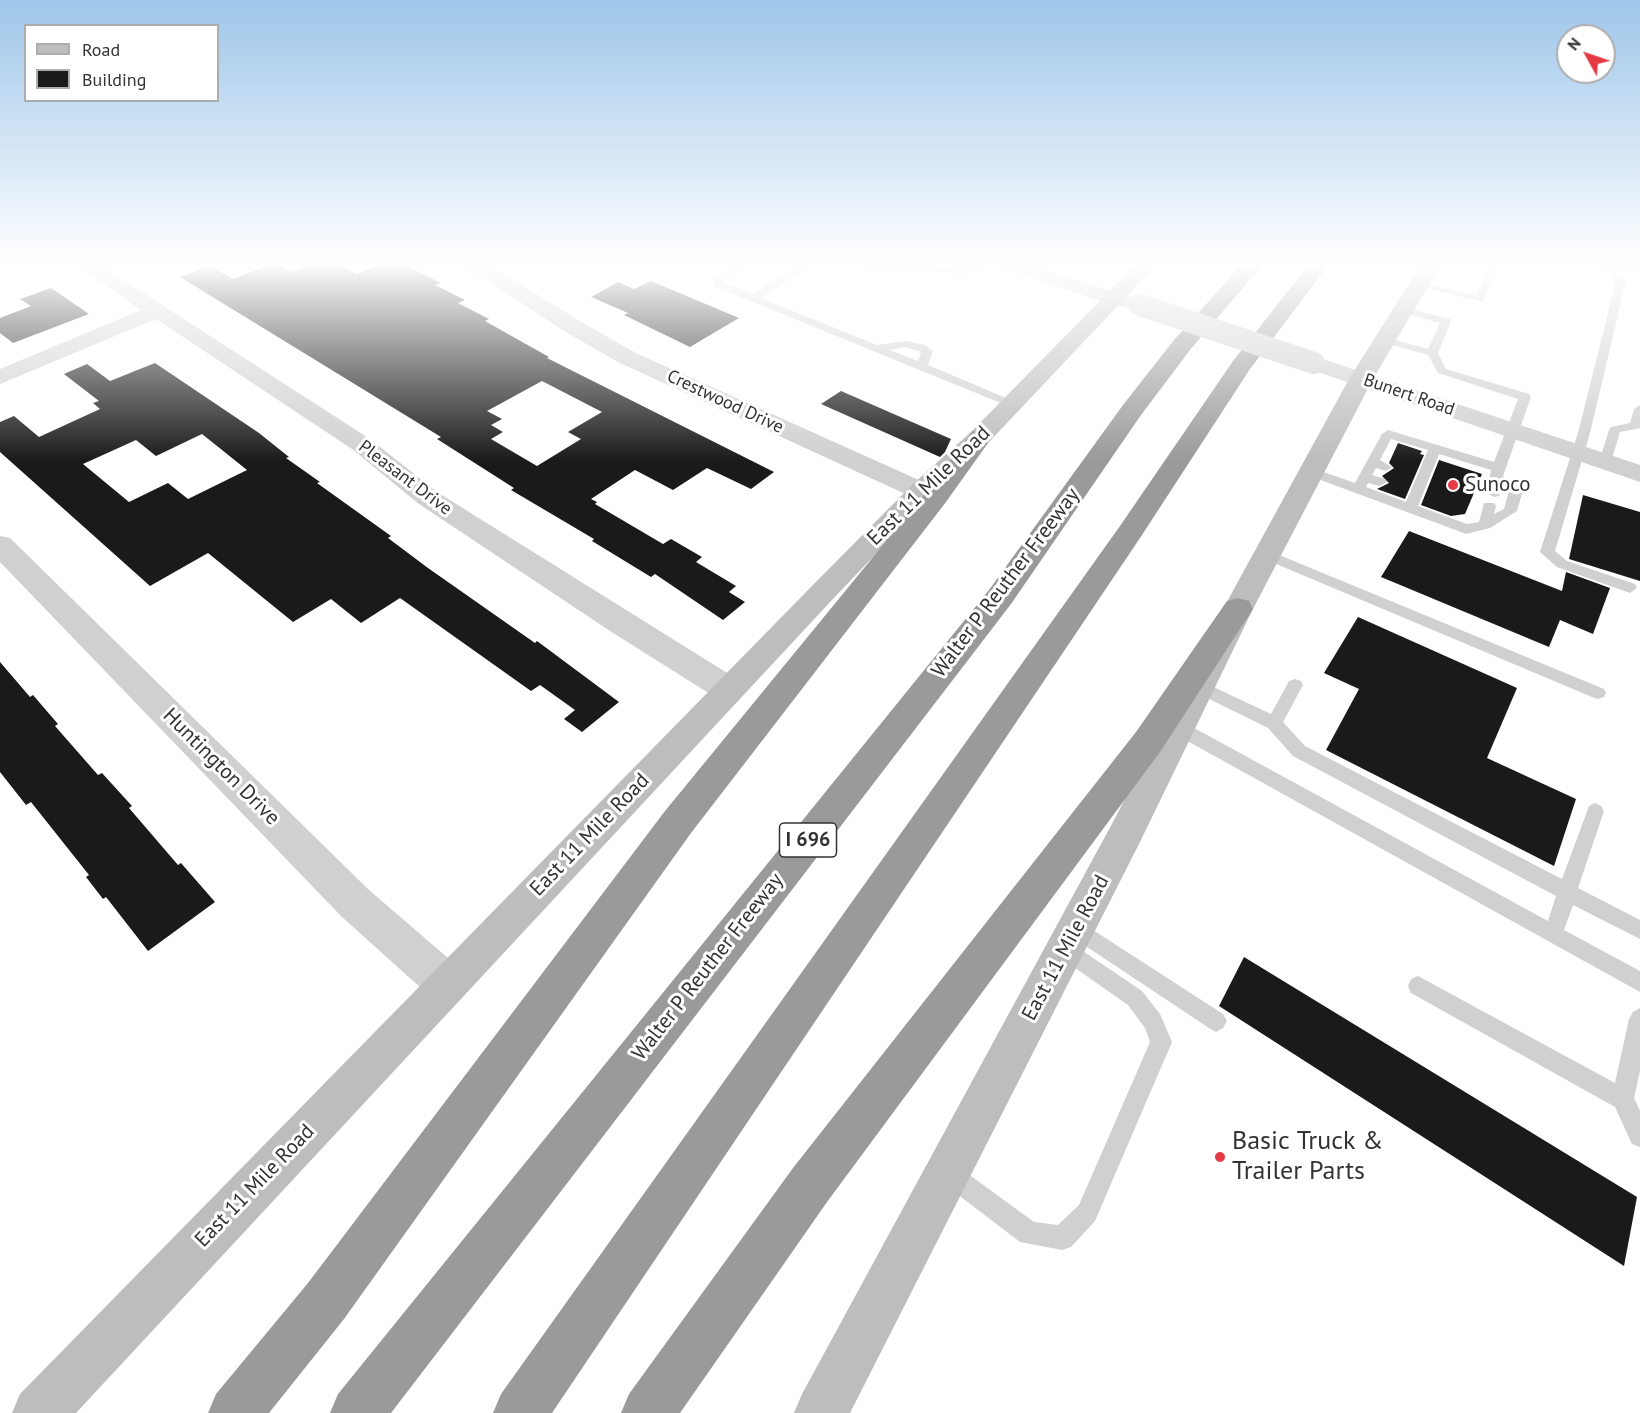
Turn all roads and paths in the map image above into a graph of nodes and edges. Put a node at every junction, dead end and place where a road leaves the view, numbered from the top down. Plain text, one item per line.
1 (114, 329) edge
2 (185, 329) edge
3 (577, 329) edge
4 (829, 329) edge
5 (1084, 329) edge
6 (1196, 329) edge
7 (1212, 329) edge
8 (1269, 329) edge
9 (1392, 329) edge
10 (1443, 329) edge
11 (1609, 329) edge
12 (1385, 340) junction
13 (876, 348) junction
14 (1432, 353) junction
15 (921, 366) junction
16 (0, 377) edge
17 (1361, 379) junction
18 (1012, 403) junction
19 (1640, 409) edge
20 (1638, 426) edge
21 (1513, 430) junction
22 (981, 436) junction
23 (1435, 449) junction
24 (1578, 453) junction
25 (1375, 457) junction
26 (1389, 461) dead end
27 (1605, 462) junction
28 (1311, 472) junction
29 (1498, 473) junction
30 (1640, 474) edge
31 (1380, 482) dead end
32 (1361, 483) junction
33 (921, 491) junction
34 (1410, 508) junction
35 (1485, 525) junction
36 (0, 545) edge
37 (1267, 555) junction
38 (1630, 588) dead end
39 (1238, 609) junction
40 (1295, 685) dead end
41 (1199, 687) junction
42 (729, 690) junction
43 (1598, 693) dead end
44 (1274, 723) junction
45 (1179, 728) junction
46 (1595, 811) dead end
47 (1568, 892) junction
48 (1640, 930) edge
49 (1553, 934) junction
50 (1070, 939) junction
51 (1640, 982) edge
52 (447, 984) junction
53 (1418, 986) dead end
54 (1640, 1019) edge
55 (1216, 1021) dead end
56 (1623, 1099) junction
57 (1640, 1136) edge
58 (948, 1172) junction
59 (39, 1413) edge
60 (236, 1413) edge
61 (357, 1413) edge
62 (520, 1413) edge
63 (648, 1413) edge
64 (821, 1413) edge

1 - 16 street
2 - 42 street, Pleasant Drive
3 - 33 street, Crestwood Drive
4 - 13 lane
5 - 18 main road, East 11 Mile Road
6 - 61 highway, Walter P Reuther Freeway / I 696
7 - 17 street, Bunert Road, bridge
8 - 62 highway
9 - 12 main road, East 11 Mile Road
10 - 14 lane
11 - 24 lane
12 - 14 lane
12 - 17 main road, East 11 Mile Road
13 - 15 lane
13 - 15 lane
14 - 21 lane
15 - 18 lane
17 - 21 street, Bunert Road
17 - 28 main road, East 11 Mile Road
18 - 22 main road, East 11 Mile Road
19 - 20 lane
20 - 27 lane
21 - 24 street, Bunert Road
21 - 29 lane
22 - 33 main road, East 11 Mile Road
22 - 60 highway
23 - 25 lane
23 - 29 lane
23 - 34 lane
24 - 27 street, Bunert Road
24 - 38 lane
25 - 26 lane
25 - 32 lane
27 - 30 street, Bunert Road
28 - 32 lane
28 - 37 main road, East 11 Mile Road
29 - 35 lane
29 - 35 lane
31 - 32 lane
32 - 34 lane
33 - 42 main road, East 11 Mile Road
34 - 35 lane
36 - 52 street, Huntington Drive
37 - 39 main road, East 11 Mile Road
37 - 43 lane
39 - 41 main road, East 11 Mile Road
39 - 63 highway
40 - 44 lane
41 - 44 lane
41 - 45 main road, East 11 Mile Road
42 - 52 main road, East 11 Mile Road
44 - 47 lane
45 - 49 lane
45 - 50 main road, East 11 Mile Road
46 - 47 lane
47 - 48 lane
47 - 49 lane
49 - 51 lane
50 - 55 lane
50 - 58 main road, East 11 Mile Road
50 - 58 lane
52 - 59 main road, East 11 Mile Road
53 - 56 lane
54 - 56 lane
56 - 57 lane
58 - 64 main road, East 11 Mile Road

